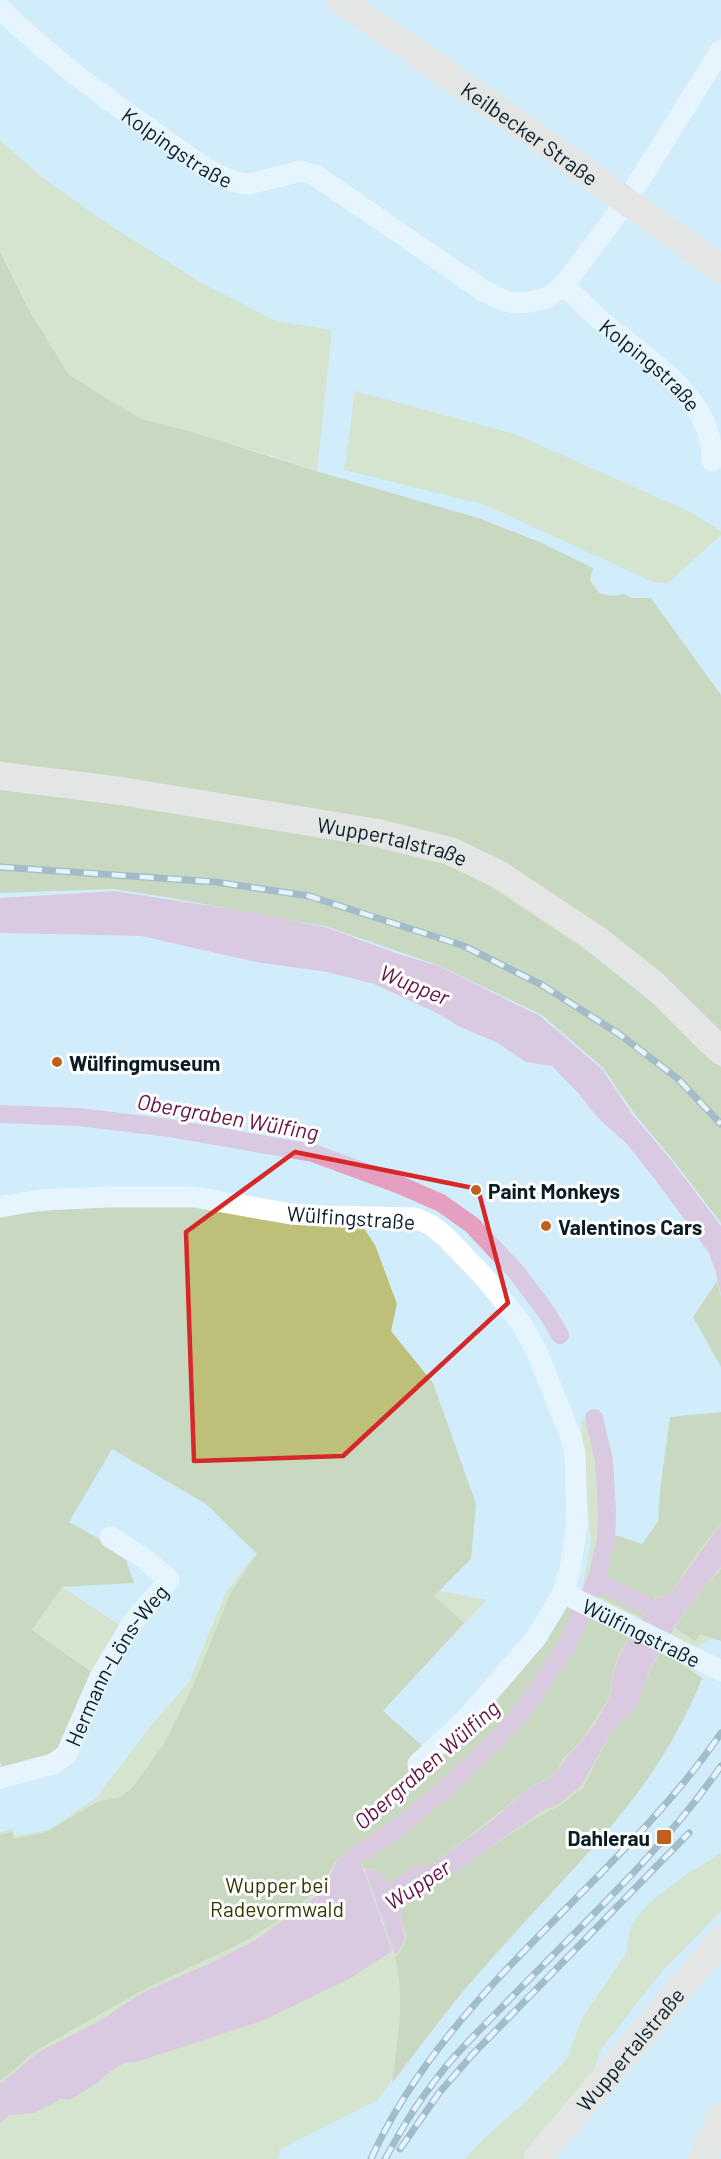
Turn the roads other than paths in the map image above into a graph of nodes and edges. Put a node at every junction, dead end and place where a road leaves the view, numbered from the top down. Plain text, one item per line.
1 (339, 0) edge
2 (0, 8) edge
3 (721, 50) edge
4 (626, 201) junction
5 (721, 269) edge
6 (564, 285) junction
7 (712, 461) dead end
8 (0, 776) edge
9 (721, 1051) edge
10 (0, 1207) edge
11 (110, 1537) dead end
12 (568, 1595) junction
13 (721, 1671) edge
14 (418, 1764) dead end
15 (0, 1778) edge
16 (721, 1940) edge
17 (721, 2116) edge
18 (537, 2159) edge
19 (702, 2159) edge

1 - 4 main road, Keilbecker Straße
2 - 6 street, Kolpingstraße
3 - 4 street, Kolpingstraße
4 - 5 main road, Keilbecker Straße
4 - 6 street, Kolpingstraße
6 - 7 street, Kolpingstraße
8 - 9 main road, Wuppertalstraße
10 - 12 street, Wülfingstraße
11 - 15 street, Hermann-Löns-Weg
12 - 13 street, Wülfingstraße
12 - 14 street, Wülfingstraße
16 - 18 main road, Wuppertalstraße
17 - 19 main road

